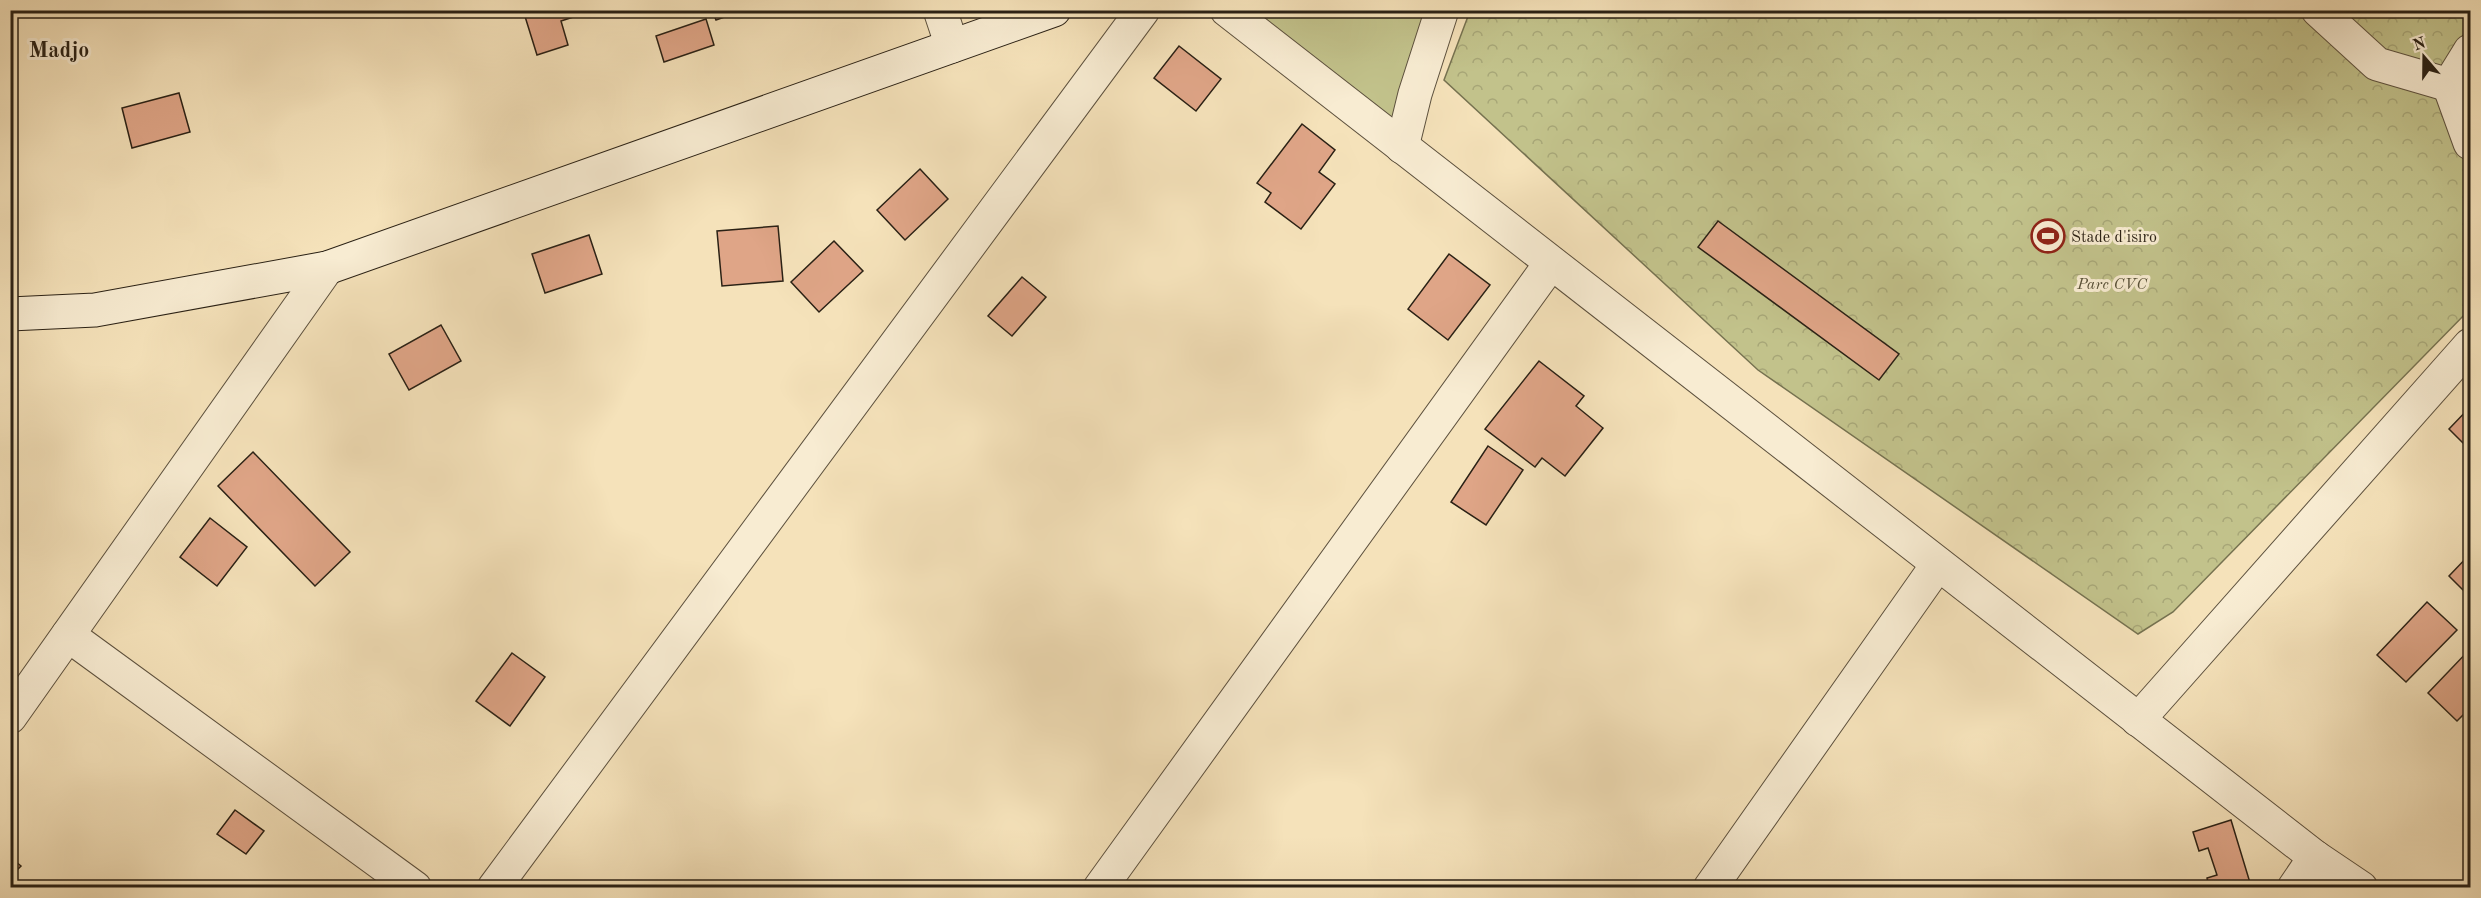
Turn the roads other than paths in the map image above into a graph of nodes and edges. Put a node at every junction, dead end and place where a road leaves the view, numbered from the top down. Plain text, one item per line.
1 (940, 10) edge
2 (1054, 10) edge
3 (1143, 10) edge
4 (1227, 10) edge
5 (1442, 10) edge
6 (2318, 10) edge
7 (952, 46) junction
8 (2470, 51) edge
9 (2449, 85) junction
10 (2470, 143) edge
11 (1402, 147) junction
12 (1551, 263) junction
13 (327, 268) junction
14 (10, 314) edge
15 (2470, 345) edge
16 (1938, 564) junction
17 (68, 635) junction
18 (10, 717) edge
19 (2138, 720) junction
20 (2315, 857) junction
21 (415, 888) edge
22 (494, 888) edge
23 (1100, 888) edge
24 (1710, 888) edge
25 (2294, 888) edge
26 (2361, 888) edge

1 - 7 street
2 - 7 street
3 - 22 street
4 - 11 street
5 - 11 street
6 - 9 street
7 - 13 street
8 - 9 street
9 - 10 street
11 - 12 street
12 - 16 street
12 - 23 street
13 - 14 street
13 - 17 street
15 - 19 street
16 - 19 street
16 - 24 street
17 - 18 street
17 - 21 street
19 - 20 street
20 - 25 street
20 - 26 street

